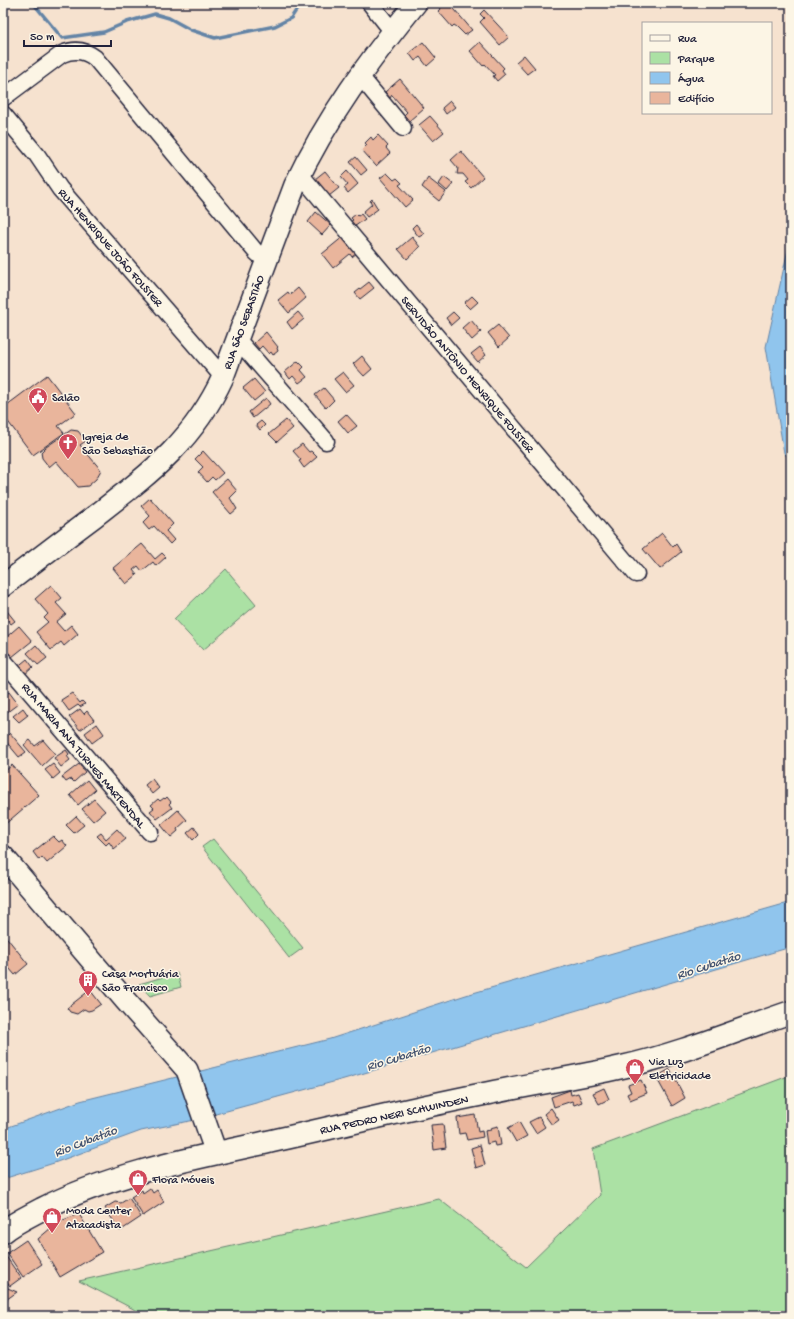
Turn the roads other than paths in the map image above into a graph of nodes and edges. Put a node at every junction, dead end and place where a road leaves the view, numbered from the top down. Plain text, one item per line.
1 (370, 3) edge
2 (416, 3) edge
3 (393, 32) junction
4 (360, 76) junction
5 (3, 98) edge
6 (3, 114) edge
7 (403, 128) dead end
8 (300, 174) junction
9 (266, 261) junction
10 (237, 339) junction
11 (223, 377) junction
12 (326, 441) dead end
13 (636, 574) dead end
14 (3, 586) edge
15 (3, 660) edge
16 (150, 832) dead end
17 (3, 856) edge
18 (791, 1012) edge
19 (216, 1153) junction
20 (3, 1232) edge

1 - 3 street
2 - 3 main road, RUA SÃO SEBASTIÃO
3 - 4 main road, RUA SÃO SEBASTIÃO
4 - 7 street
4 - 8 main road, RUA SÃO SEBASTIÃO
5 - 9 street
6 - 11 street, RUA HENRIQUE JOÃO FOLSTER
8 - 9 main road, RUA SÃO SEBASTIÃO
8 - 13 street, SERVIDÃO ANTÔNIO HENRIQUE FOLSTER
9 - 10 main road, RUA SÃO SEBASTIÃO
10 - 11 main road, RUA SÃO SEBASTIÃO
10 - 12 street
11 - 14 main road, RUA SÃO SEBASTIÃO
15 - 16 street, RUA MARIA ANA TURNES MARTENDAL
17 - 19 main road
18 - 19 highway, RUA PEDRO NERI SCHWINDEN
19 - 20 highway, RUA PEDRO NERI SCHWINDEN

